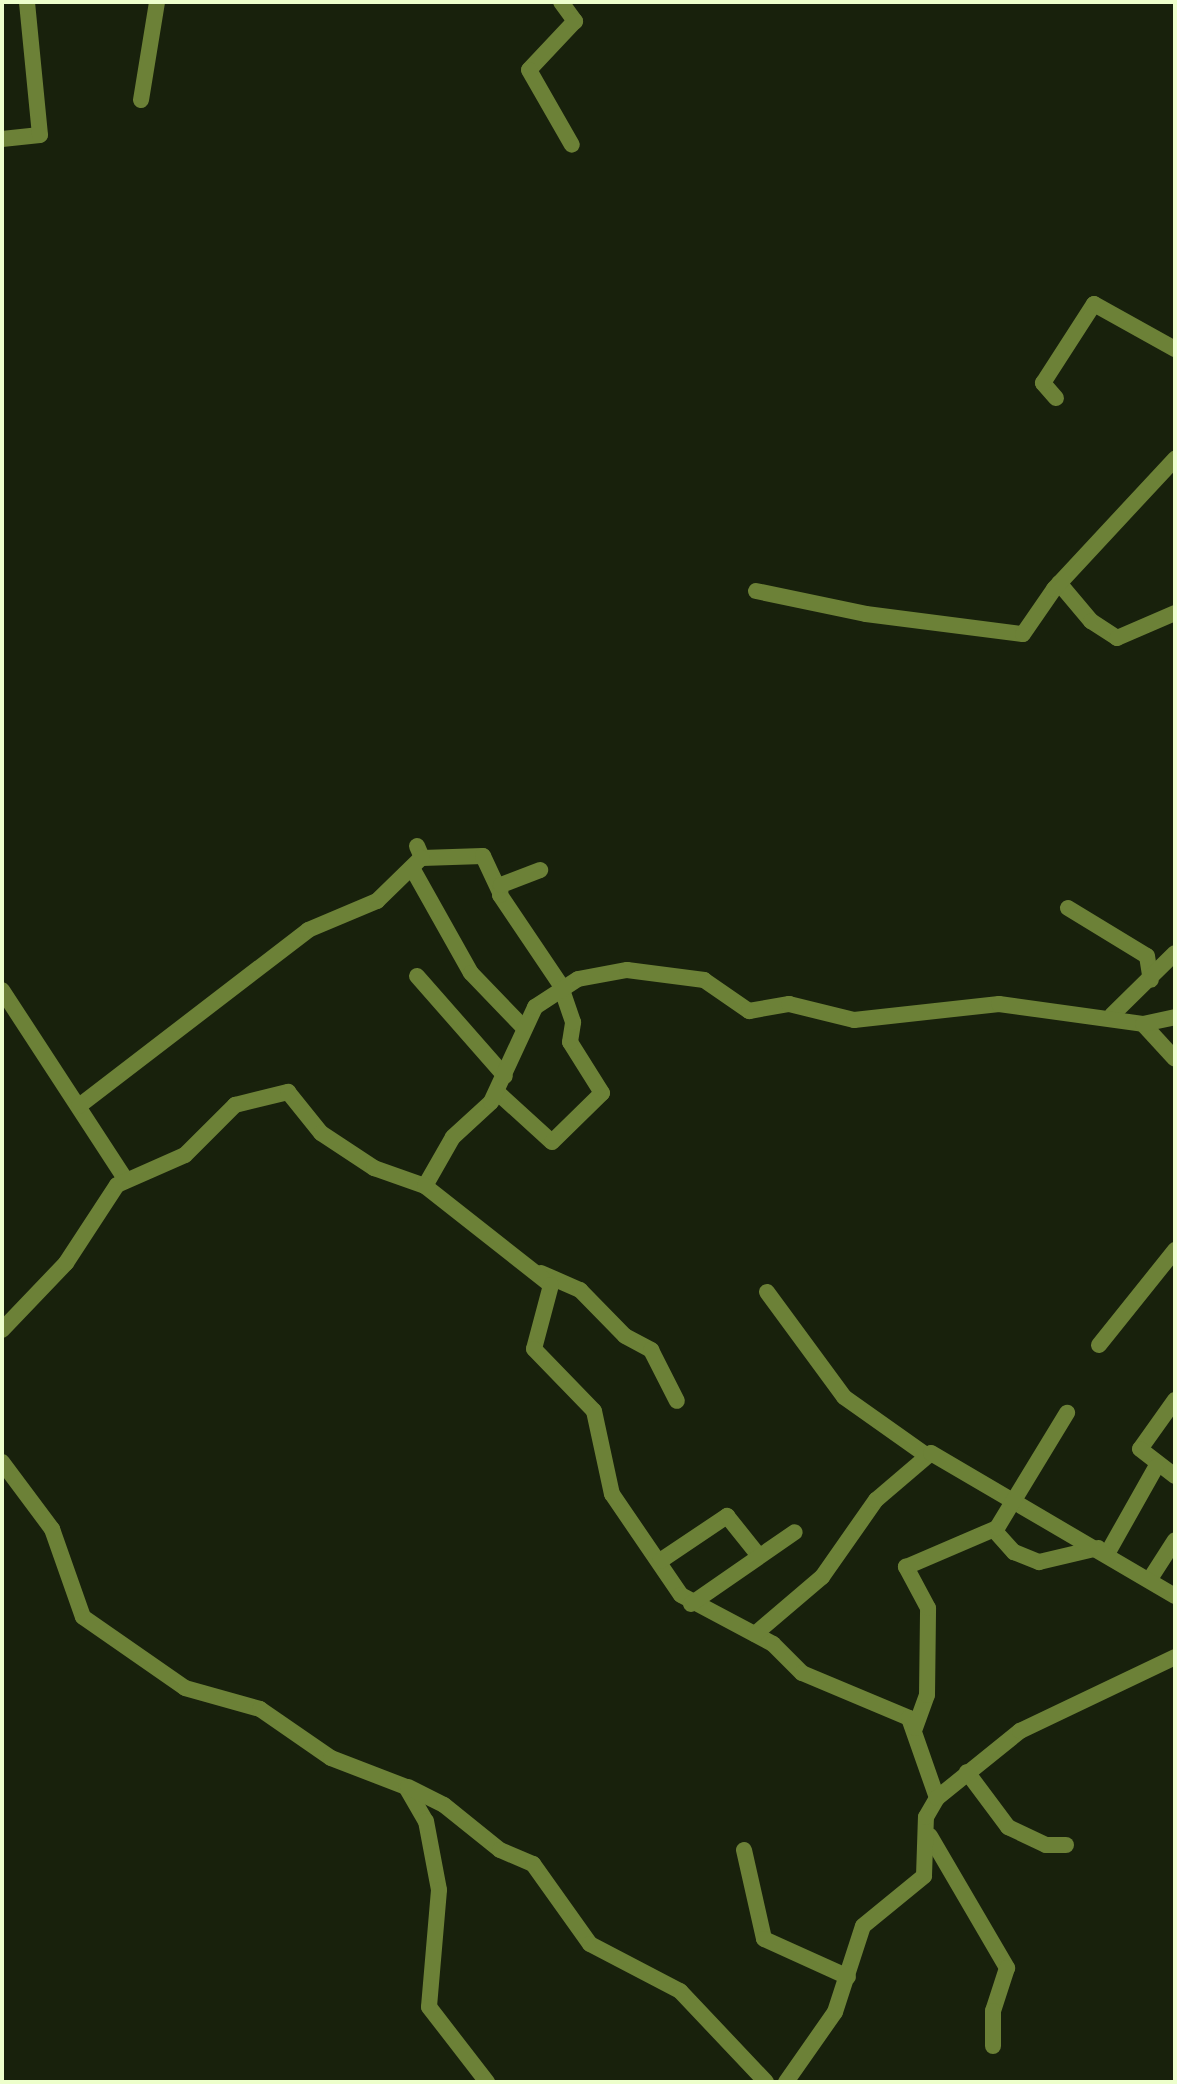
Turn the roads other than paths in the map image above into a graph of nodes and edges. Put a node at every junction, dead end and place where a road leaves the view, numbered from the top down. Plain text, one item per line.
1 (27, 2) edge
2 (157, 2) edge
3 (561, 2) edge
4 (141, 100) dead end
5 (2, 139) edge
6 (572, 145) dead end
7 (1175, 349) edge
8 (1056, 398) dead end
9 (1175, 459) edge
10 (1059, 583) junction
11 (756, 591) dead end
12 (1175, 613) edge
13 (417, 857) junction
14 (540, 870) dead end
15 (499, 890) junction
16 (1068, 908) dead end
17 (1175, 953) edge
18 (417, 976) dead end
19 (1151, 980) junction
20 (560, 984) junction
21 (2, 990) edge
22 (1112, 1015) junction
23 (1175, 1017) edge
24 (1143, 1024) junction
25 (524, 1028) junction
26 (1175, 1059) edge
27 (505, 1076) junction
28 (497, 1092) junction
29 (79, 1106) junction
30 (126, 1180) junction
31 (425, 1186) junction
32 (1175, 1250) edge
33 (535, 1271) junction
34 (767, 1292) dead end
35 (2, 1330) edge
36 (1099, 1345) dead end
37 (1175, 1400) edge
38 (677, 1401) dead end
39 (1067, 1413) dead end
40 (926, 1455) junction
41 (2, 1462) edge
42 (1156, 1467) junction
43 (1175, 1476) edge
44 (1017, 1499) junction
45 (994, 1530) junction
46 (795, 1532) dead end
47 (1175, 1540) edge
48 (1102, 1551) junction
49 (759, 1556) junction
50 (660, 1561) junction
51 (1150, 1579) junction
52 (1175, 1596) edge
53 (691, 1604) junction
54 (755, 1634) junction
55 (1175, 1657) edge
56 (915, 1728) junction
57 (967, 1772) junction
58 (406, 1787) junction
59 (937, 1798) junction
60 (927, 1831) junction
61 (1066, 1845) dead end
62 (744, 1850) dead end
63 (848, 1977) junction
64 (993, 2046) dead end
65 (487, 2082) edge
66 (766, 2082) edge
67 (786, 2082) edge

1 - 5 street
2 - 4 street
3 - 6 street
7 - 8 street
9 - 10 street
10 - 11 street
10 - 12 street
13 - 15 street
13 - 25 street
13 - 29 street
14 - 15 street
15 - 20 street
16 - 19 street
17 - 19 street
18 - 27 street
19 - 22 street
20 - 22 street
20 - 25 street
20 - 28 street
21 - 29 street
22 - 24 street
23 - 24 street
24 - 26 street
25 - 27 street
27 - 28 street
28 - 31 street
29 - 30 street
30 - 31 street
30 - 35 street
31 - 33 street
32 - 36 street
33 - 38 street
33 - 50 street
34 - 40 street
37 - 42 street
39 - 44 street
40 - 44 street
40 - 54 street
41 - 58 street
42 - 43 street
42 - 48 street
44 - 45 street
44 - 48 street
45 - 48 street
45 - 56 street
46 - 49 street
47 - 51 street
48 - 51 street
49 - 50 street
49 - 53 street
50 - 53 street
51 - 52 street
53 - 54 street
54 - 56 street
55 - 57 street
56 - 59 street
57 - 59 street
57 - 61 street
58 - 65 street
58 - 66 street
59 - 60 street
60 - 63 street
60 - 64 street
62 - 63 street
63 - 67 street

